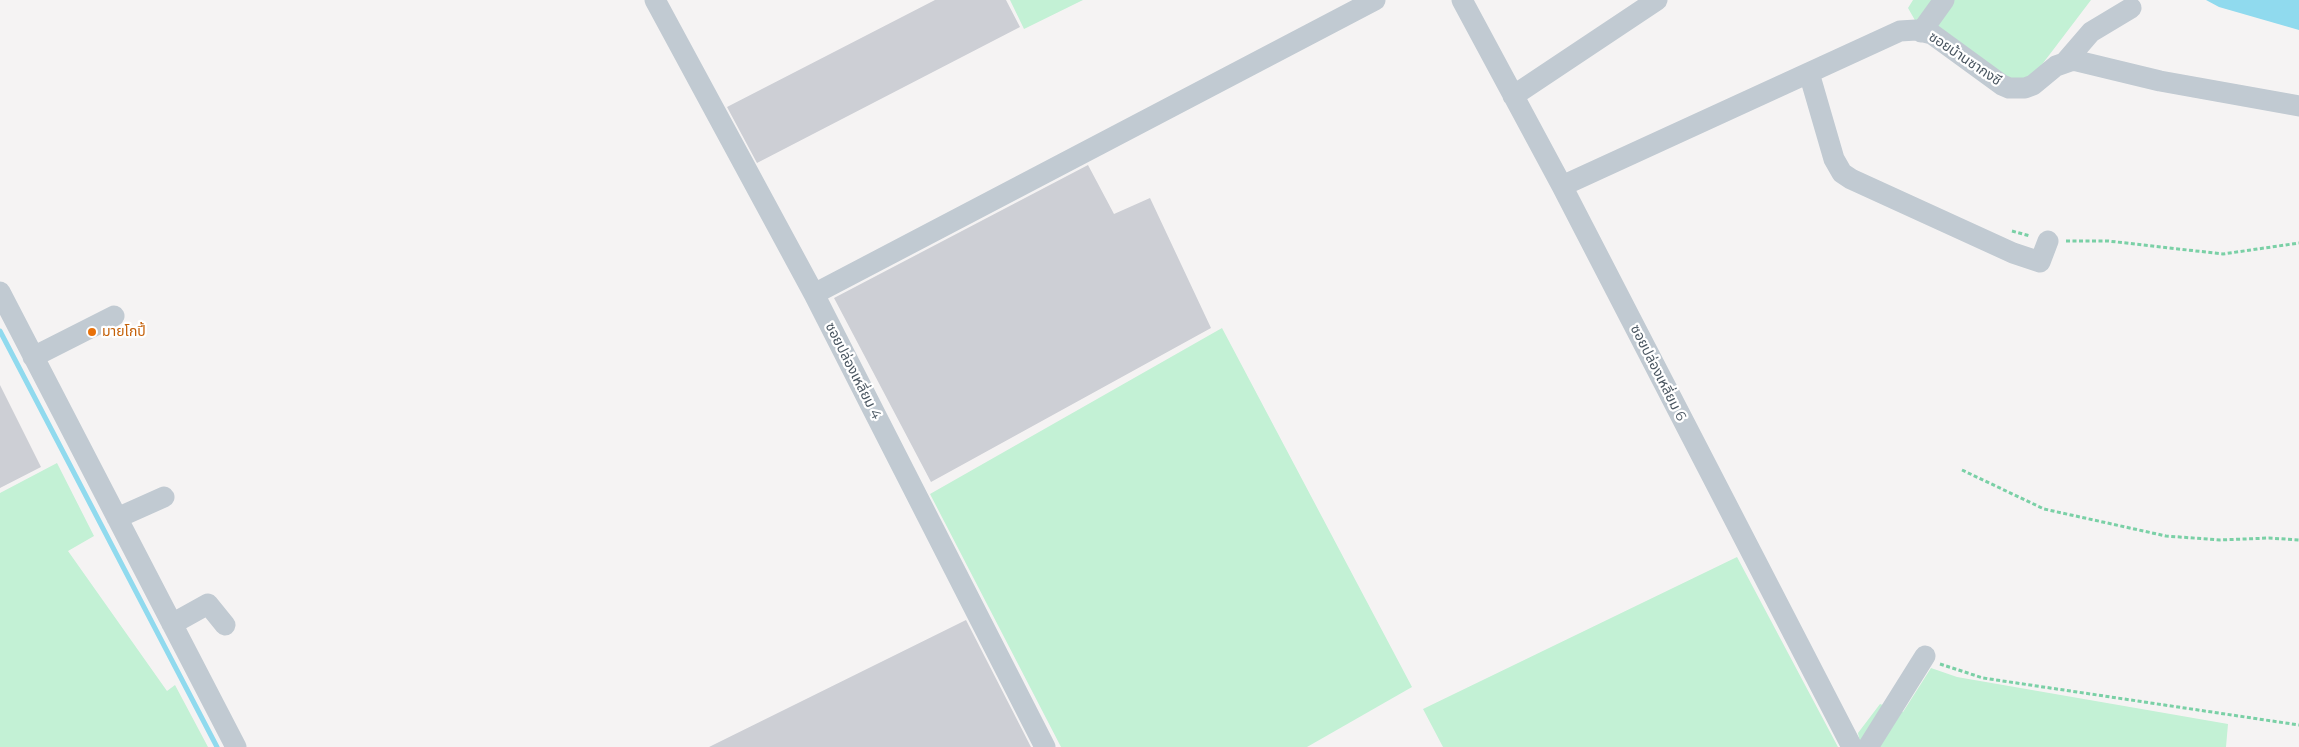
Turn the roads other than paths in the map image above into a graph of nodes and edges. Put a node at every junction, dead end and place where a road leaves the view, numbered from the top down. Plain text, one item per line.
1 (655, 0) edge
2 (1375, 0) edge
3 (1462, 0) edge
4 (1657, 0) edge
5 (1944, 0) edge
6 (2131, 8) dead end
7 (1921, 32) junction
8 (2066, 61) junction
9 (1809, 73) junction
10 (1513, 96) junction
11 (2299, 106) edge
12 (1562, 186) junction
13 (2048, 241) road end
14 (0, 292) edge
15 (814, 294) junction
16 (114, 316) dead end
17 (34, 357) junction
18 (152, 502) dead end
19 (117, 518) junction
20 (172, 624) junction
21 (225, 624) dead end
22 (1923, 660) road end
23 (236, 747) edge
24 (1045, 747) edge
25 (1852, 747) edge
26 (1868, 747) edge

1 - 15 street, ซอยปล่องเหลี่ยม 4
2 - 15 street
3 - 10 street, ซอยปล่องเหลี่ยม 6
4 - 10 street
5 - 7 street
6 - 8 street, ซอยบ้านซากงซี
7 - 8 street, ซอยบ้านซากงซี
7 - 9 street, ซอยบ้านซากงซี
8 - 11 street
9 - 12 street, ซอยบ้านซากงซี
9 - 13 street
10 - 12 street, ซอยปล่องเหลี่ยม 6
12 - 25 street, ซอยปล่องเหลี่ยม 6
14 - 17 street
15 - 24 street, ซอยปล่องเหลี่ยม 4
16 - 17 street
17 - 19 street
18 - 19 street
19 - 20 street
20 - 21 street
20 - 23 street
22 - 26 street

